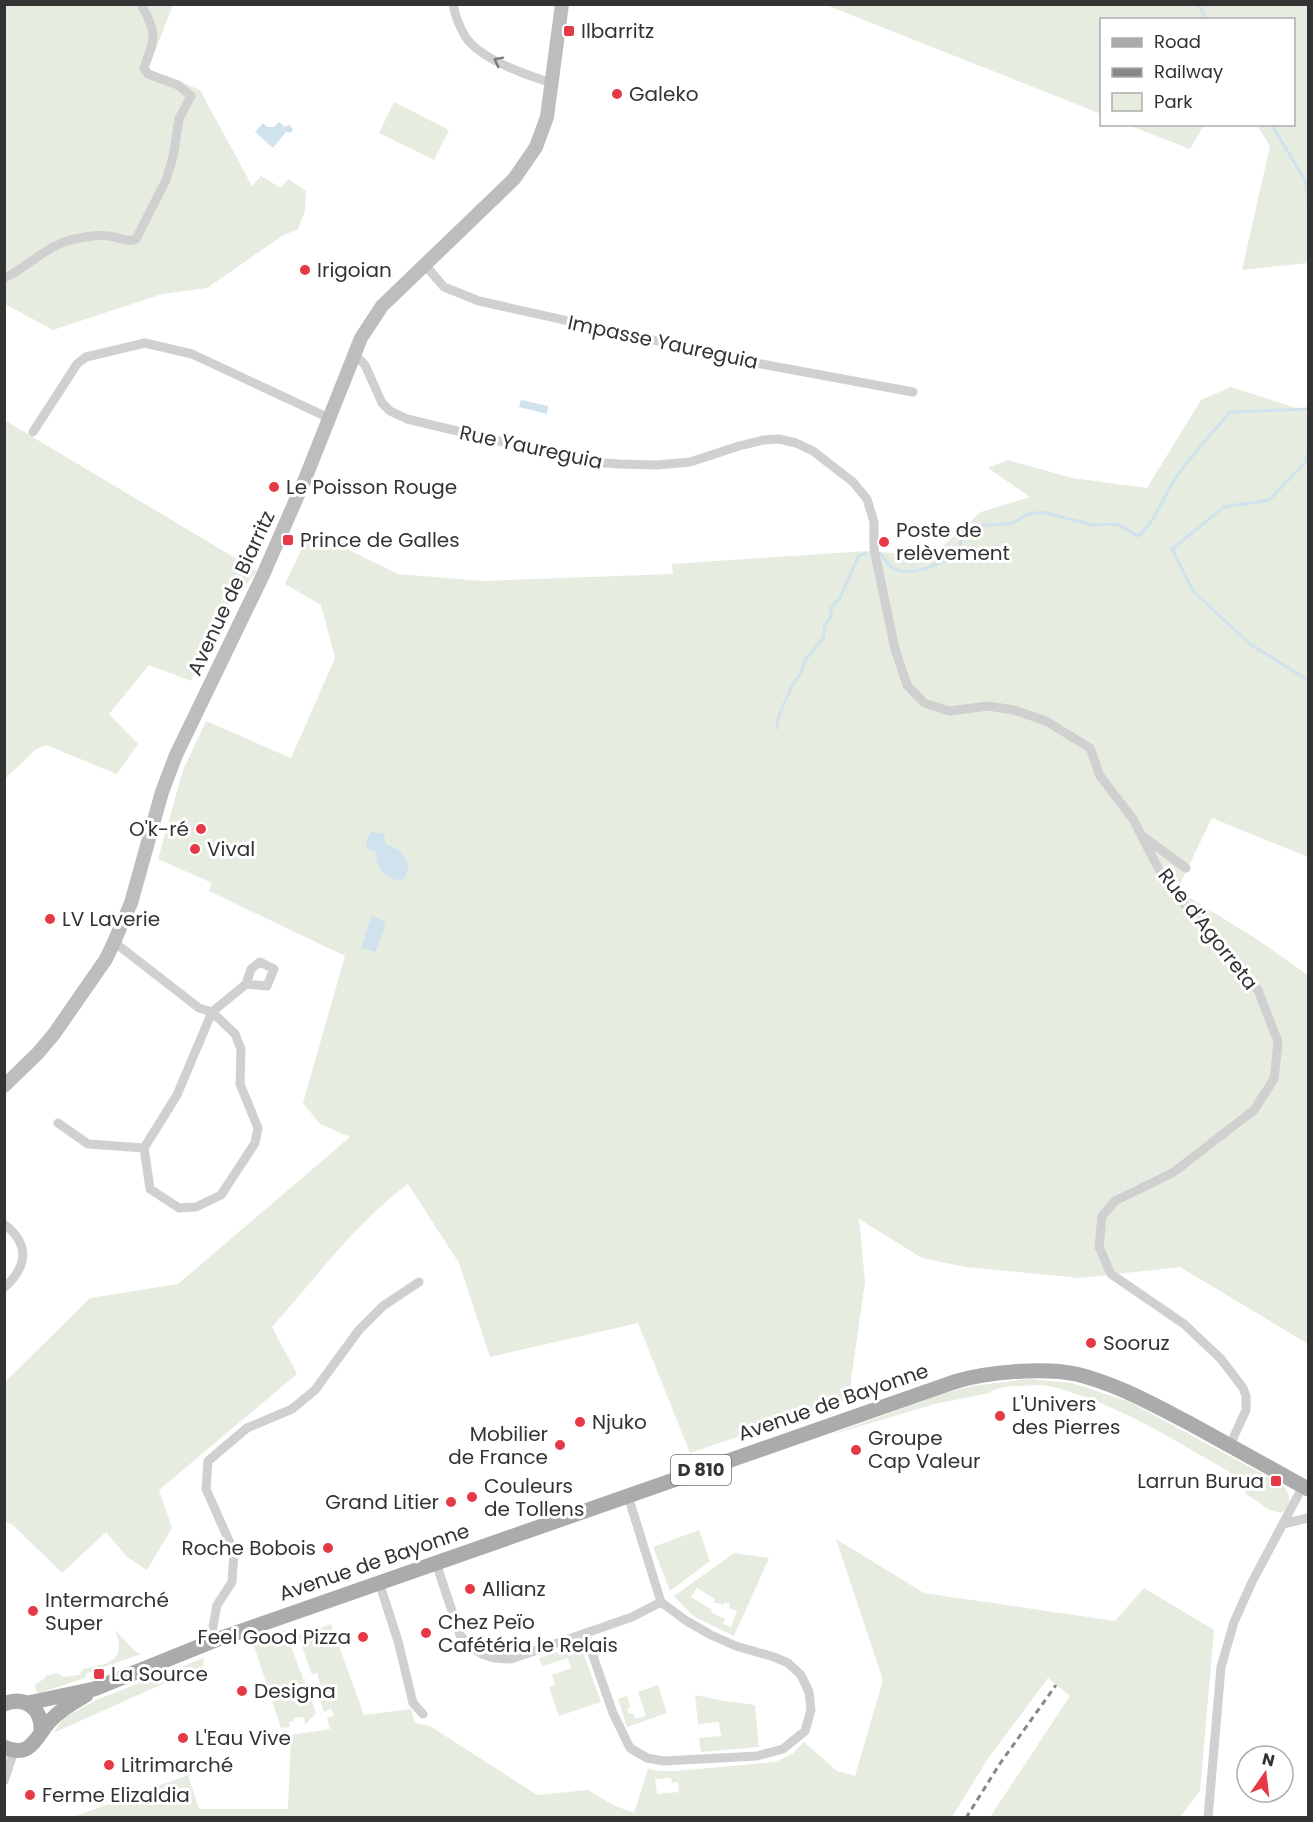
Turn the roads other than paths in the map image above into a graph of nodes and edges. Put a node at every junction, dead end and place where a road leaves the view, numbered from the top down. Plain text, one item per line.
1 (141, 4) edge
2 (453, 4) edge
3 (562, 4) edge
4 (552, 83) junction
5 (424, 265) junction
6 (4, 278) edge
7 (354, 353) junction
8 (913, 392) dead end
9 (328, 418) junction
10 (33, 432) dead end
11 (1090, 748) joint
12 (1141, 835) junction
13 (1186, 868) dead end
14 (114, 942) junction
15 (246, 984) dead end
16 (212, 1012) junction
17 (6, 1086) edge
18 (58, 1123) dead end
19 (144, 1148) junction
20 (4, 1224) edge
21 (419, 1282) dead end
22 (4, 1288) edge
23 (1230, 1445) junction
24 (1306, 1488) edge
25 (628, 1496) junction
26 (1308, 1518) edge
27 (1283, 1524) junction
28 (436, 1563) junction
29 (379, 1582) junction
30 (661, 1602) junction
31 (585, 1633) junction
32 (213, 1641) junction
33 (94, 1689) junction
34 (28, 1703) junction
35 (4, 1704) edge
36 (423, 1714) dead end
37 (41, 1730) junction
38 (9, 1749) edge
39 (4, 1780) edge
40 (1211, 1815) edge

1 - 6 street
4 -> 2 street
3 - 4 main road, Avenue de Biarritz
4 - 5 main road, Avenue de Biarritz
5 - 7 main road, Avenue de Biarritz
5 - 8 street, Impasse Yaureguia
7 - 9 main road, Avenue de Biarritz
7 - 11 street, Rue Yaureguia
9 - 10 street
9 - 14 main road, Avenue de Biarritz
11 - 12 street, Rue d'Agorreta
12 - 13 street, Rue d'Agorreta
12 - 23 street, Rue d'Agorreta
14 - 16 street
14 - 17 main road, Avenue de Biarritz
15 - 16 street
16 - 19 street
16 - 19 street
18 - 19 street
20 - 22 street
21 - 32 street
23 - 24 main road, Avenue de Bayonne / D 810
23 - 25 main road, Avenue de Bayonne / D 810
24 - 27 street
25 - 28 main road, Avenue de Bayonne / D 810
25 - 30 street
26 - 27 street
27 - 40 street
28 - 29 main road, Avenue de Bayonne / D 810
28 - 31 street
29 - 32 main road, Avenue de Bayonne / D 810
29 - 36 street
30 - 31 street
30 - 31 street
32 - 33 main road, Avenue de Bayonne / D 810
33 - 34 main road, D 810
33 - 37 main road, D 810
34 - 35 main road
34 - 37 main road
37 - 38 main road
38 - 39 street

